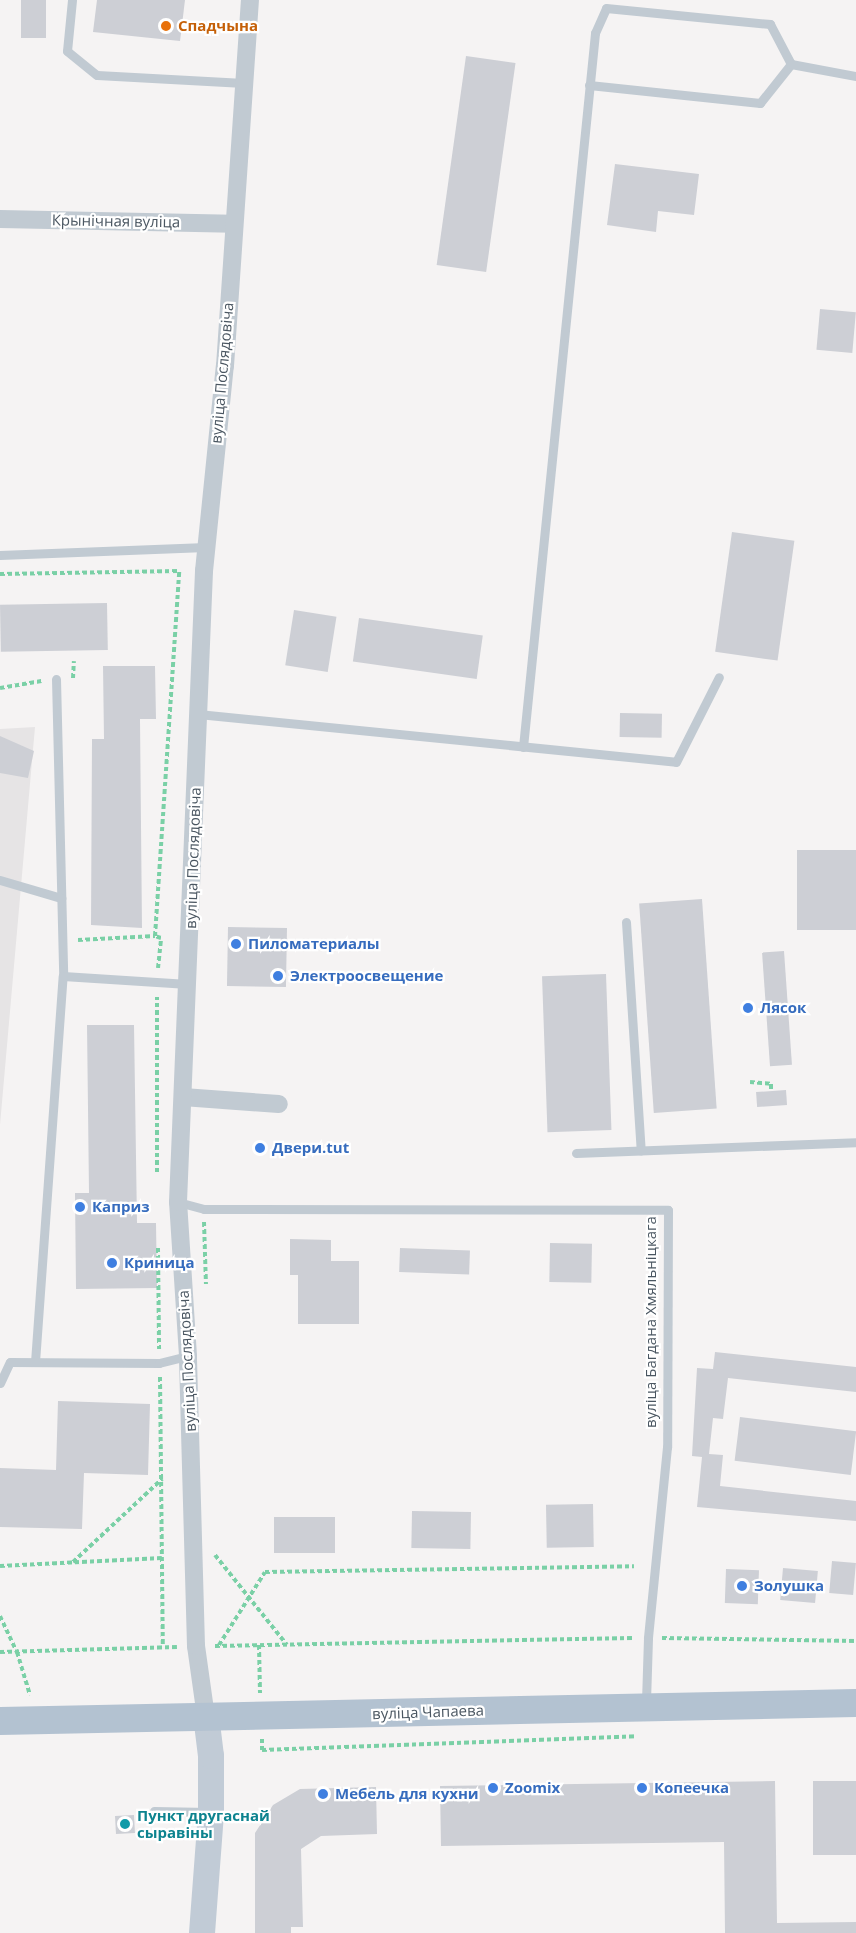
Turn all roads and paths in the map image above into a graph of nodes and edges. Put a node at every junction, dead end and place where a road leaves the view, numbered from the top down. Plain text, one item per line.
1 (72, 0) edge
2 (250, 0) edge
3 (791, 64) junction
4 (856, 76) edge
5 (243, 83) junction
6 (589, 84) junction
7 (0, 219) edge
8 (232, 224) junction
9 (206, 547) junction
10 (0, 555) edge
11 (204, 571) junction
12 (0, 574) edge
13 (74, 661) dead end
14 (73, 677) junction
15 (719, 678) dead end
16 (56, 679) junction
17 (0, 688) edge
18 (74, 689) dead end
19 (198, 714) junction
20 (523, 747) junction
21 (0, 880) edge
22 (61, 898) junction
23 (626, 922) dead end
24 (74, 928) dead end
25 (155, 936) dead end
26 (63, 976) junction
27 (188, 984) junction
28 (750, 1082) dead end
29 (771, 1091) dead end
30 (183, 1097) junction
31 (279, 1104) dead end
32 (856, 1142) edge
33 (641, 1151) junction
34 (576, 1153) dead end
35 (178, 1202) junction
36 (204, 1209) junction
37 (206, 1290) dead end
38 (188, 1356) junction
39 (35, 1362) junction
40 (159, 1363) junction
41 (0, 1383) edge
42 (163, 1478) junction
43 (214, 1545) dead end
44 (162, 1558) junction
45 (73, 1562) junction
46 (0, 1566) edge
47 (634, 1566) dead end
48 (248, 1598) junction
49 (0, 1616) edge
50 (648, 1638) junction
51 (856, 1641) edge
52 (287, 1645) junction
53 (196, 1646) junction
54 (218, 1646) junction
55 (162, 1647) junction
56 (0, 1652) edge
57 (17, 1652) junction
58 (856, 1703) edge
59 (646, 1705) junction
60 (206, 1717) junction
61 (0, 1721) edge
62 (642, 1735) dead end
63 (262, 1750) dead end
64 (154, 1811) dead end
65 (211, 1813) junction
66 (202, 1933) edge

1 - 5 lane
2 - 5 street, вуліца Послядовіча
3 - 4 lane
3 - 6 lane
3 - 6 lane
5 - 8 street, вуліца Послядовіча
6 - 20 lane
7 - 8 street, Крынічная вуліца
8 - 9 street, вуліца Послядовіча
9 - 10 lane
9 - 11 street, вуліца Послядовіча
11 - 12 path
11 - 19 street, вуліца Послядовіча
13 - 14 path
14 - 16 path
14 - 18 path
15 - 20 lane
16 - 17 path
16 - 22 lane
19 - 20 lane
19 - 27 street, вуліца Послядовіча
21 - 22 lane
22 - 26 lane
23 - 33 lane
24 - 25 path
26 - 27 lane
26 - 39 lane
27 - 30 street, вуліца Послядовіча
28 - 29 path
30 - 31 street
30 - 35 street, вуліца Послядовіча
32 - 33 lane
33 - 34 lane
35 - 36 lane, вуліца Багдана Хмяльніцкага
35 - 38 street, вуліца Послядовіча
36 - 37 path
36 - 50 lane, вуліца Багдана Хмяльніцкага
38 - 40 lane
38 - 53 street, вуліца Послядовіча
39 - 40 lane
39 - 41 lane
40 - 42 path
42 - 44 path
42 - 45 path
43 - 48 path
44 - 45 path
44 - 55 path
45 - 46 path
47 - 48 path
48 - 52 path
48 - 54 path
49 - 57 path
50 - 51 path
50 - 52 path
50 - 59 lane, вуліца Багдана Хмяльніцкага
52 - 54 path
53 - 54 path
53 - 55 path
53 - 60 street, вуліца Послядовіча
55 - 57 path
56 - 57 path
58 - 59 main road, вуліца Чапаева
59 - 60 main road, вуліца Чапаева
60 - 61 main road, вуліца Чапаева
60 - 65 street
62 - 63 path
64 - 65 lane
65 - 66 street

